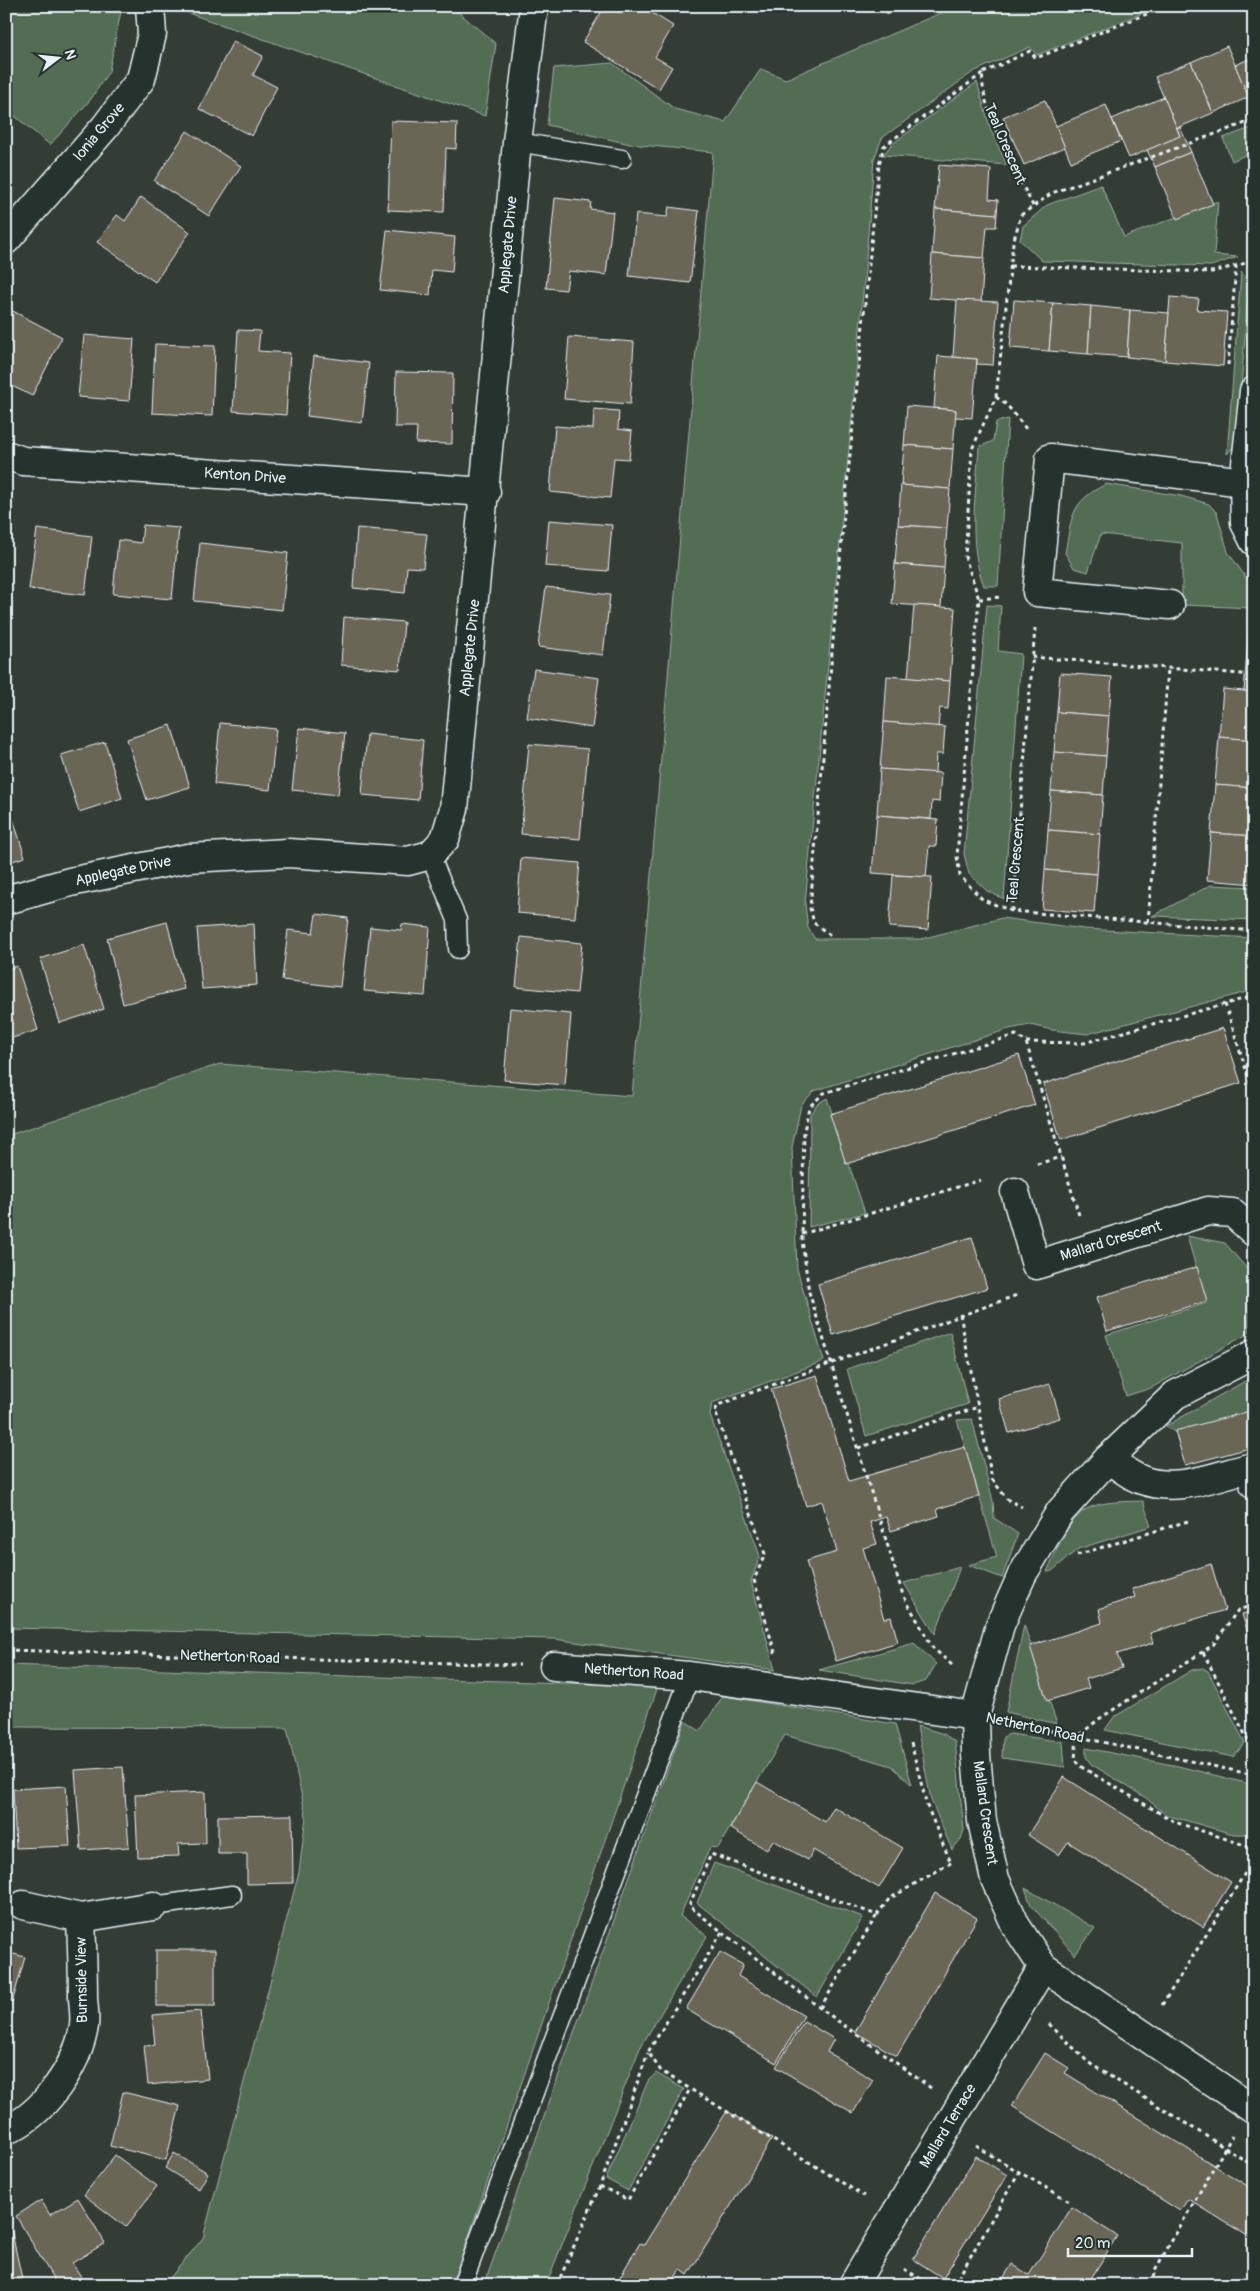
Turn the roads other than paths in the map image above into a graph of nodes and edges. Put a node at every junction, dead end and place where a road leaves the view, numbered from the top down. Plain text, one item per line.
1 (150, 6) edge
2 (534, 6) edge
3 (518, 142) junction
4 (622, 159) dead end
5 (6, 240) edge
6 (1254, 391) edge
7 (6, 455) edge
8 (1244, 482) junction
9 (486, 492) junction
10 (1254, 541) edge
11 (1170, 605) dead end
12 (430, 855) junction
13 (6, 900) edge
14 (458, 949) dead end
15 (1015, 1192) road end
16 (1254, 1232) edge
17 (1254, 1354) edge
18 (1108, 1459) junction
19 (1254, 1484) edge
20 (554, 1666) road end
21 (690, 1676) junction
22 (979, 1704) junction
23 (232, 1895) dead end
24 (153, 1906) joint
25 (14, 1908) edge
26 (81, 1918) junction
27 (1043, 1967) junction
28 (1251, 2108) edge
29 (6, 2130) edge
30 (462, 2285) edge
31 (853, 2285) edge

1 - 5 street, Ionia Grove
2 - 3 street, Applegate Drive
3 - 4 lane
3 - 9 street, Applegate Drive
6 - 8 street
7 - 9 street, Kenton Drive
8 - 10 street
8 - 11 street
9 - 12 street, Applegate Drive
12 - 13 street, Applegate Drive
12 - 14 lane
15 - 16 street, Mallard Crescent
17 - 18 street, Mallard Crescent
18 - 19 street
18 - 22 street, Mallard Crescent
20 - 21 street, Netherton Road
21 - 22 street, Netherton Road
21 - 30 lane
22 - 27 street, Mallard Crescent
23 - 24 lane
24 - 26 street
25 - 26 street, Burnside View
26 - 29 street, Burnside View
27 - 28 street, Mallard Crescent
27 - 31 street, Mallard Terrace

